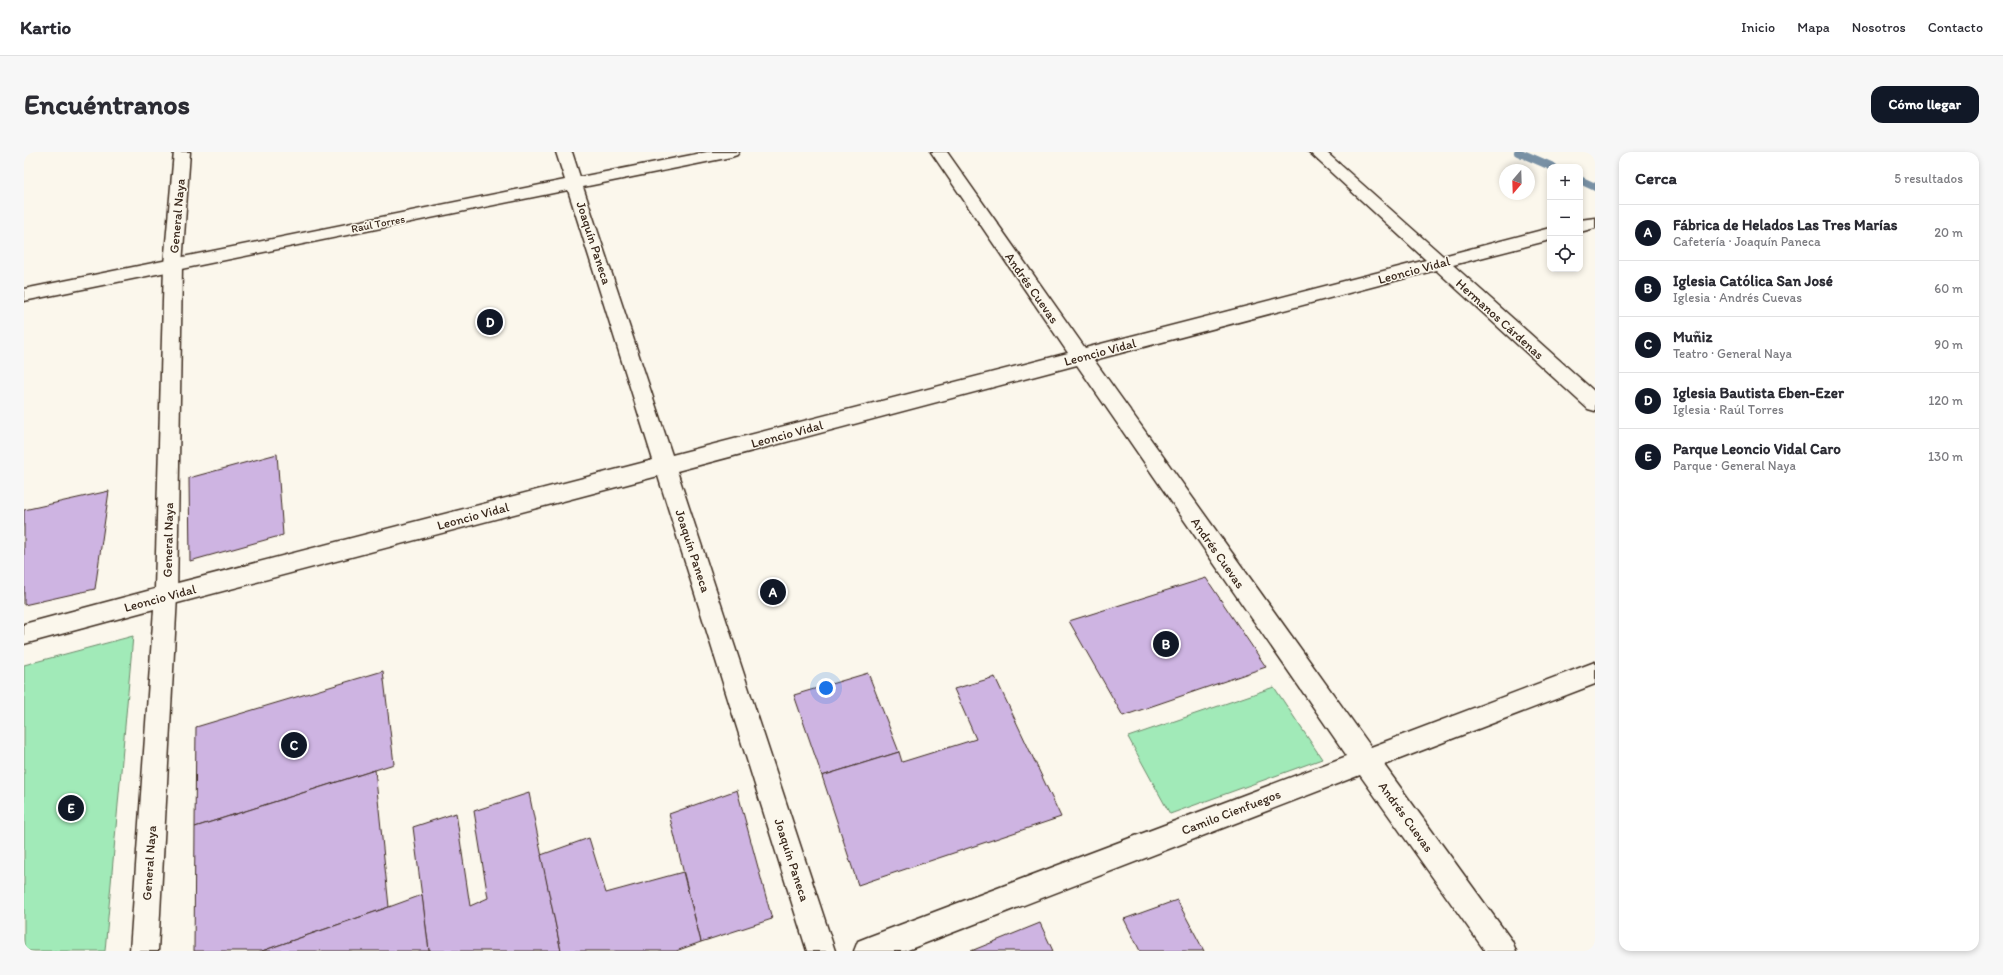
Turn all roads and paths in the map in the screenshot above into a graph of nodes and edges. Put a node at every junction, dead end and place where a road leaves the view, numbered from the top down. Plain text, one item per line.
1 (182, 152) edge
2 (564, 152) edge
3 (731, 152) edge
4 (939, 152) edge
5 (1317, 152) edge
6 (575, 184) junction
7 (1595, 222) edge
8 (1583, 225) edge
9 (1547, 235) edge
10 (1439, 264) junction
11 (173, 265) junction
12 (24, 295) edge
13 (1080, 357) junction
14 (1595, 404) edge
15 (665, 466) junction
16 (166, 596) junction
17 (24, 634) edge
18 (1595, 673) edge
19 (1365, 761) junction
20 (144, 951) edge
21 (821, 951) edge
22 (868, 951) edge
23 (1502, 951) edge

1 - 11 street, General Naya
2 - 6 street, Joaquín Paneca
3 - 6 street, Raúl Torres
4 - 13 street, Andrés Cuevas
5 - 10 street, Hermanos Cárdenas
6 - 11 street, Raúl Torres
6 - 15 street, Joaquín Paneca
7 - 8 street
9 - 10 street, Leoncio Vidal
10 - 13 street, Leoncio Vidal
10 - 14 street, Hermanos Cárdenas
11 - 12 street, Raúl Torres
11 - 16 street, General Naya
13 - 15 street, Leoncio Vidal
13 - 19 street, Andrés Cuevas
15 - 16 street, Leoncio Vidal
15 - 21 street, Joaquín Paneca
16 - 17 street, Leoncio Vidal
16 - 20 street, General Naya
18 - 19 street, Camilo Cienfuegos
19 - 22 street, Camilo Cienfuegos
19 - 23 street, Andrés Cuevas

